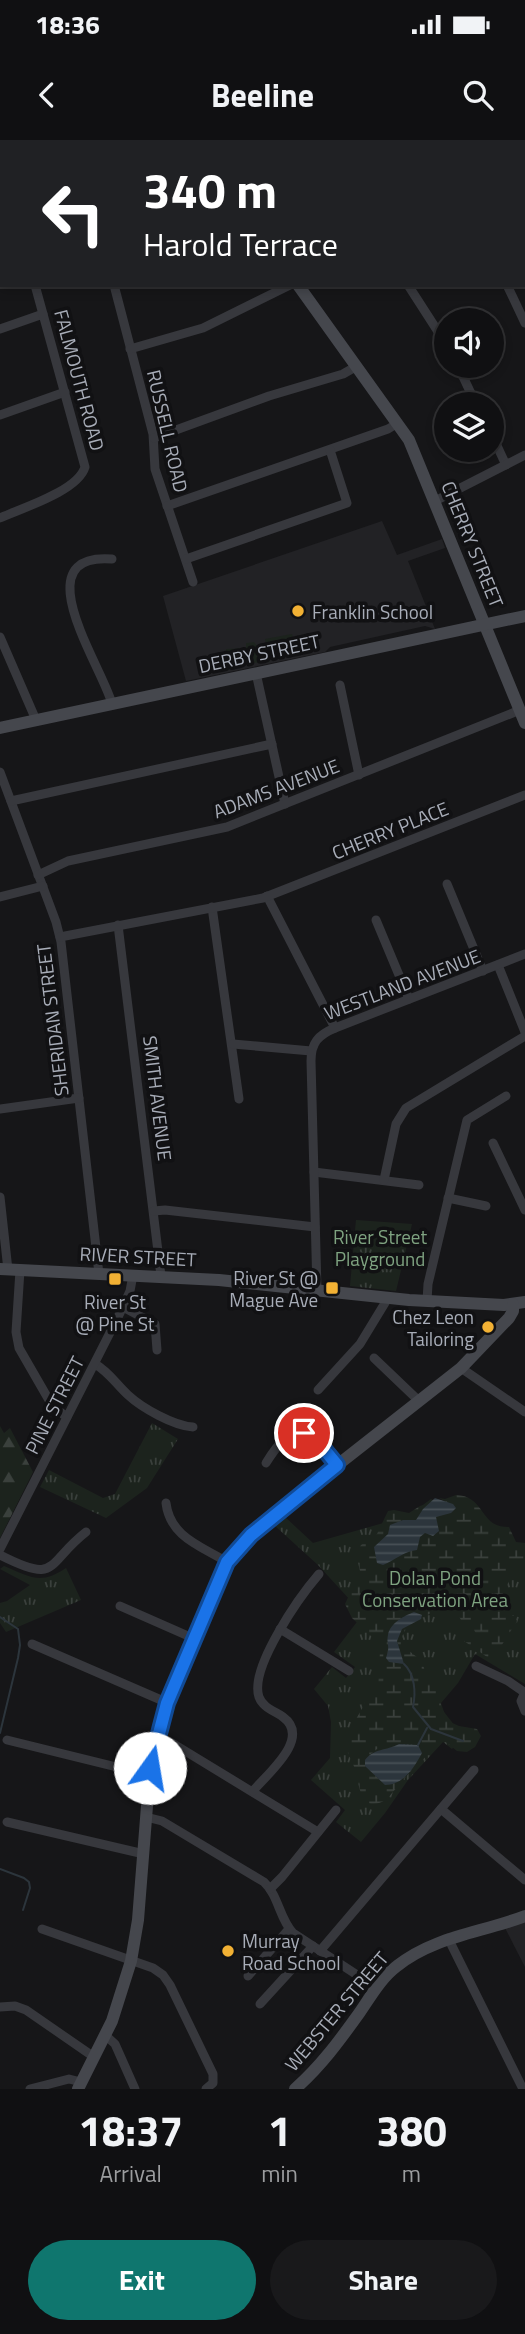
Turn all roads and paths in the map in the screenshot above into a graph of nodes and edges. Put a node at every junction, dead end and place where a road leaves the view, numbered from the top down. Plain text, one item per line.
1 (36, 287) edge
2 (114, 287) edge
3 (286, 287) edge
4 (299, 287) edge
5 (409, 287) edge
6 (508, 287) edge
7 (43, 314) junction
8 (525, 323) edge
9 (434, 325) edge
10 (0, 329) edge
11 (130, 349) junction
12 (357, 366) junction
13 (65, 392) junction
14 (0, 415) edge
15 (398, 423) junction
16 (154, 438) junction
17 (330, 450) junction
18 (525, 455) edge
19 (504, 461) edge
20 (506, 465) junction
21 (435, 501) junction
22 (167, 506) junction
23 (0, 518) edge
24 (112, 559) dead end
25 (186, 559) junction
26 (193, 582) dead end
27 (525, 616) edge
28 (485, 625) junction
29 (0, 637) edge
30 (256, 673) junction
31 (340, 685) dead end
32 (112, 704) junction
33 (520, 710) junction
34 (36, 720) junction
35 (525, 723) edge
36 (0, 728) edge
37 (272, 744) junction
38 (0, 772) edge
39 (359, 775) junction
40 (525, 795) edge
41 (11, 801) junction
42 (285, 804) junction
43 (38, 875) junction
44 (447, 884) dead end
45 (43, 886) junction
46 (267, 896) junction
47 (0, 897) edge
48 (212, 907) junction
49 (376, 920) dead end
50 (118, 925) junction
51 (60, 937) junction
52 (525, 954) edge
53 (498, 965) junction
54 (483, 971) junction
55 (409, 999) junction
56 (335, 1028) junction
57 (525, 1034) edge
58 (233, 1044) junction
59 (311, 1051) junction
60 (506, 1096) dead end
61 (79, 1098) junction
62 (239, 1100) dead end
63 (0, 1109) edge
64 (493, 1143) dead end
65 (314, 1172) junction
66 (383, 1180) junction
67 (419, 1185) dead end
68 (0, 1197) edge
69 (448, 1198) junction
70 (486, 1206) dead end
71 (154, 1210) junction
72 (525, 1210) edge
73 (315, 1227) junction
74 (9, 1270) edge
75 (99, 1274) junction
76 (134, 1275) junction
77 (161, 1276) junction
78 (317, 1290) junction
79 (388, 1298) junction
80 (427, 1301) junction
81 (519, 1303) edge
82 (123, 1307) junction
83 (157, 1350) dead end
84 (374, 1358) dead end
85 (95, 1364) junction
86 (461, 1368) junction
87 (318, 1390) dead end
88 (419, 1401) junction
89 (525, 1412) edge
90 (67, 1418) junction
91 (193, 1427) dead end
92 (266, 1463) dead end
93 (337, 1465) junction
94 (166, 1503) dead end
95 (86, 1532) dead end
96 (0, 1549) edge
97 (0, 1555) edge
98 (227, 1562) junction
99 (319, 1574) dead end
100 (120, 1606) dead end
101 (279, 1629) junction
102 (195, 1639) junction
103 (32, 1644) dead end
104 (476, 1666) dead end
105 (349, 1671) dead end
106 (525, 1692) edge
107 (167, 1703) junction
108 (525, 1712) edge
109 (157, 1737) junction
110 (8, 1740) dead end
111 (474, 1770) dead end
112 (149, 1775) junction
113 (253, 1791) junction
114 (441, 1809) junction
115 (336, 1810) dead end
116 (146, 1817) junction
117 (7, 1822) dead end
118 (318, 1832) junction
119 (144, 1854) junction
120 (525, 1880) edge
121 (270, 1889) junction
122 (525, 1916) edge
123 (42, 1929) dead end
124 (289, 1929) junction
125 (448, 1938) junction
126 (317, 1949) junction
127 (131, 1961) junction
128 (248, 1976) dead end
129 (377, 1987) junction
130 (260, 2004) dead end
131 (0, 2007) edge
132 (105, 2035) junction
133 (94, 2057) junction
134 (79, 2085) edge
135 (522, 2087) edge
136 (30, 2089) edge
137 (135, 2089) edge
138 (206, 2089) edge
139 (295, 2089) edge

1 - 7 street, FALMOUTH ROAD
2 - 11 street, RUSSELL ROAD
3 - 11 street
4 - 12 street, CHERRY STREET
5 - 9 street
6 - 8 street
7 - 10 street
7 - 13 street, FALMOUTH ROAD
11 - 16 street, RUSSELL ROAD
12 - 15 street, CHERRY STREET
12 - 16 street
13 - 14 street
13 - 23 street, FALMOUTH ROAD
15 - 17 street
15 - 21 street, CHERRY STREET
16 - 22 street, RUSSELL ROAD
17 - 22 street
17 - 25 street
18 - 20 street
19 - 20 street
20 - 21 street
21 - 28 street, CHERRY STREET
22 - 25 street, RUSSELL ROAD
24 - 32 street
25 - 26 street, RUSSELL ROAD
27 - 28 street, DERBY STREET
28 - 30 street, DERBY STREET
28 - 33 street, CHERRY STREET
29 - 34 street
30 - 32 street, DERBY STREET
30 - 37 street
31 - 39 street
32 - 34 street, DERBY STREET
33 - 35 street, CHERRY STREET
33 - 39 street, ADAMS AVENUE
34 - 36 street, DERBY STREET
37 - 41 street
37 - 42 street
38 - 41 street, SHERIDAN STREET
39 - 42 street, ADAMS AVENUE
40 - 46 street, CHERRY PLACE
41 - 43 street, SHERIDAN STREET
42 - 43 street, ADAMS AVENUE
43 - 45 street, SHERIDAN STREET
44 - 54 street
45 - 47 street
45 - 51 street, SHERIDAN STREET
46 - 48 street, CHERRY PLACE
46 - 56 street
48 - 50 street, CHERRY PLACE
48 - 58 street
49 - 55 street
50 - 51 street, CHERRY PLACE
50 - 71 street, SMITH AVENUE
51 - 61 street, SHERIDAN STREET
52 - 53 street, WESTLAND AVENUE
53 - 54 street, WESTLAND AVENUE
53 - 57 street
54 - 55 street, WESTLAND AVENUE
55 - 56 street, WESTLAND AVENUE
56 - 59 street, WESTLAND AVENUE
57 - 66 street
58 - 59 street
58 - 62 street
59 - 65 street
60 - 69 street
61 - 63 street
61 - 75 street, SHERIDAN STREET
64 - 72 street
65 - 66 street
65 - 73 street
66 - 67 street
68 - 74 street
69 - 70 street
69 - 80 street
71 - 73 street
71 - 77 street, SMITH AVENUE
73 - 78 street
74 - 75 street, RIVER STREET
74 - 90 street
75 - 76 street, RIVER STREET
76 - 77 street, RIVER STREET
76 - 82 street, PINE STREET
77 - 78 street, RIVER STREET
78 - 79 street, RIVER STREET
79 - 80 street, RIVER STREET
79 - 87 street
80 - 81 street, RIVER STREET
81 - 86 street
82 - 83 street
82 - 85 street, PINE STREET
84 - 88 street
85 - 90 street, PINE STREET
85 - 91 street
86 - 88 street
86 - 89 street
88 - 93 street
90 - 96 street, PINE STREET
92 - 93 street
93 - 98 street
94 - 98 street
95 - 97 street
98 - 102 street
99 - 101 street
100 - 102 street
101 - 105 street
101 - 113 street
102 - 107 street
103 - 107 street
104 - 106 street
106 - 108 street
107 - 109 street
109 - 112 street
109 - 113 street
110 - 112 street
111 - 114 street
112 - 116 street
113 - 118 street
114 - 120 street
114 - 126 street
115 - 118 street
116 - 119 street
116 - 121 street
117 - 119 street
118 - 121 street
119 - 127 street
121 - 124 street
122 - 125 street, WEBSTER STREET
123 - 127 street
124 - 126 street
124 - 128 street
125 - 129 street, WEBSTER STREET
125 - 135 street
126 - 129 street
126 - 130 street
127 - 132 street
127 - 138 street
129 - 139 street, WEBSTER STREET
131 - 133 street
132 - 133 street
132 - 137 street
133 - 134 street
134 - 136 street

